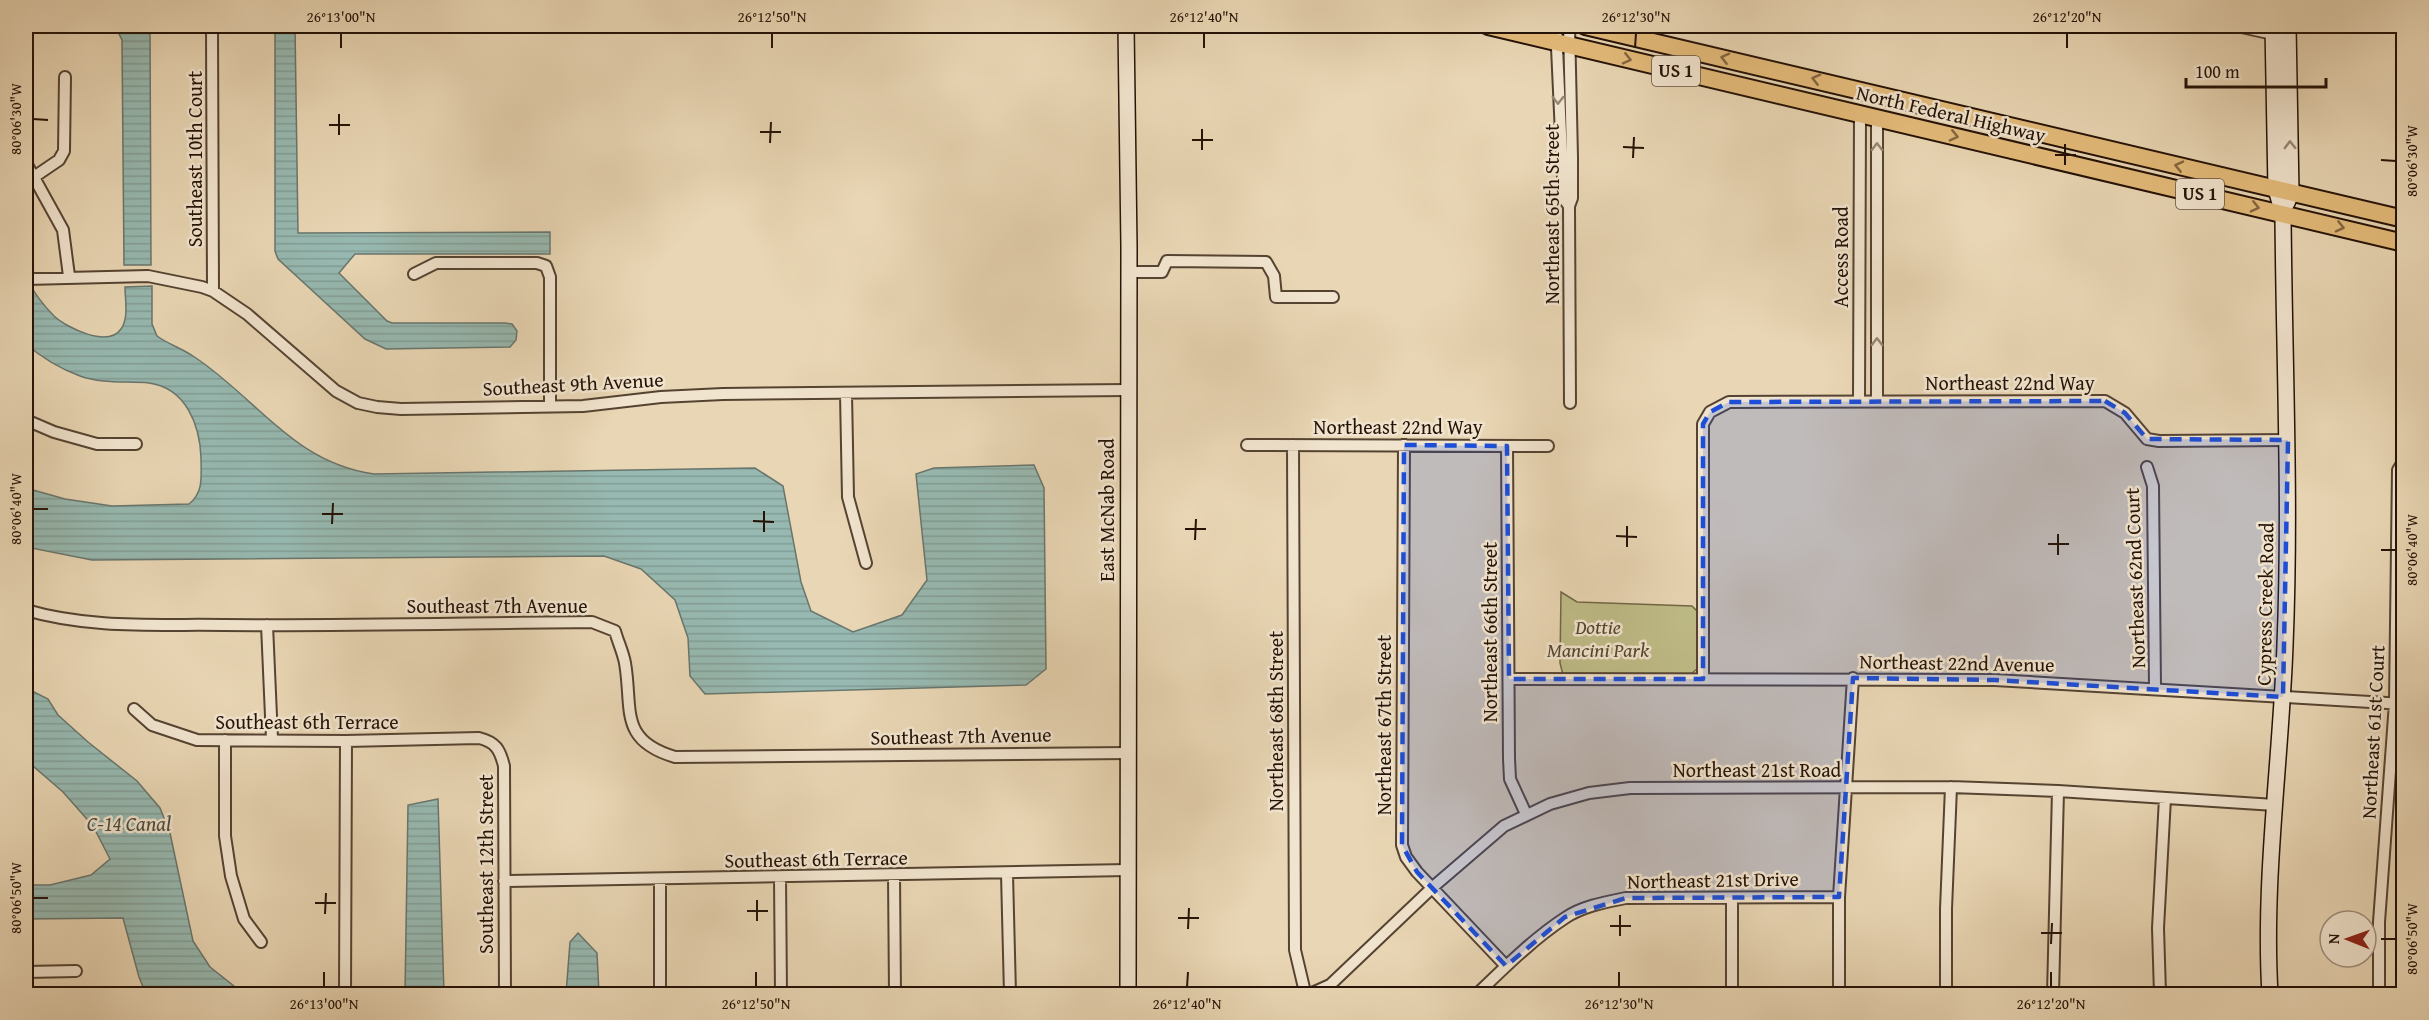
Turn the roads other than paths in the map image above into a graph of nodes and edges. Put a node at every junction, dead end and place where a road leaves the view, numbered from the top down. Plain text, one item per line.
1 (212, 26) edge
2 (1126, 26) edge
3 (1488, 26) edge
4 (1569, 26) edge
5 (1585, 26) edge
6 (2237, 26) edge
7 (2288, 26) edge
8 (2273, 30) edge
9 (1561, 38) edge
10 (64, 77) dead end
11 (1872, 93) junction
12 (1898, 99) junction
13 (1860, 114) junction
14 (2077, 142) junction
15 (2046, 158) junction
16 (26, 163) edge
17 (34, 177) junction
18 (2284, 191) junction
19 (2283, 214) junction
20 (2403, 219) edge
21 (2403, 243) edge
22 (1129, 272) junction
23 (414, 274) dead end
24 (69, 276) junction
25 (27, 278) edge
26 (213, 291) junction
27 (1333, 297) dead end
28 (1128, 390) junction
29 (846, 394) junction
30 (1859, 401) junction
31 (1877, 401) junction
32 (1570, 403) dead end
33 (550, 406) junction
34 (26, 420) edge
35 (2288, 440) junction
36 (136, 444) dead end
37 (1247, 445) dead end
38 (1293, 445) junction
39 (1404, 445) junction
40 (1507, 446) junction
41 (1548, 446) dead end
42 (2401, 465) edge
43 (2147, 467) dead end
44 (866, 563) dead end
45 (26, 610) edge
46 (267, 625) junction
47 (1853, 678) junction
48 (1509, 679) junction
49 (1702, 679) junction
50 (2155, 688) junction
51 (2283, 697) junction
52 (2399, 703) edge
53 (134, 708) dead end
54 (272, 739) junction
55 (225, 740) junction
56 (488, 740) joint
57 (346, 741) junction
58 (1129, 753) junction
59 (1844, 788) junction
60 (1951, 788) junction
61 (2058, 791) junction
62 (2165, 798) junction
63 (2275, 805) junction
64 (1527, 814) junction
65 (1128, 870) junction
66 (1007, 874) junction
67 (894, 876) junction
68 (780, 878) junction
69 (660, 880) junction
70 (504, 881) junction
71 (1433, 887) junction
72 (1839, 897) junction
73 (1732, 898) junction
74 (261, 942) dead end
75 (1506, 966) junction
76 (76, 971) dead end
77 (26, 972) edge
78 (345, 994) edge
79 (505, 994) edge
80 (660, 994) edge
81 (781, 994) edge
82 (895, 994) edge
83 (1010, 994) edge
84 (1128, 994) edge
85 (1300, 994) edge
86 (1310, 994) edge
87 (1477, 994) edge
88 (1732, 994) edge
89 (1839, 994) edge
90 (1946, 994) edge
91 (2053, 994) edge
92 (2160, 994) edge
93 (2270, 994) edge
94 (2379, 994) edge

1 - 26 street, Southeast 10th Court
2 - 22 street, East McNab Road
3 - 9 main road, North Federal Highway / US 1
4 - 9 street
11 -> 5 main road, North Federal Highway / US 1
6 - 8 street
18 -> 7 street
8 - 18 street
9 -> 13 main road, North Federal Highway / US 1
9 - 32 street, Northeast 65th Street
10 - 17 street
11 - 12 main road, North Federal Highway / US 1
11 - 13 main road
12 - 13 main road
12 - 14 main road, North Federal Highway / US 1
13 -> 15 main road, North Federal Highway / US 1
13 - 30 street, Access Road
31 -> 13 street, Access Road
14 - 15 main road
18 -> 14 main road, North Federal Highway / US 1
15 -> 19 main road, North Federal Highway / US 1
16 - 17 street
17 - 24 street
18 - 19 street, Cypress Creek Road
18 - 20 main road, North Federal Highway / US 1
19 -> 21 main road, North Federal Highway / US 1
19 - 35 street, Cypress Creek Road
22 - 27 street
22 - 28 street, East McNab Road
23 - 33 street
24 - 25 street, Southeast 9th Avenue
24 - 26 street, Southeast 9th Avenue
26 - 33 street, Southeast 9th Avenue
28 - 29 street, Southeast 9th Avenue
28 - 58 street, East McNab Road
29 - 33 street, Southeast 9th Avenue
29 - 44 street
30 - 31 street, Northeast 22nd Way
30 - 49 street, Northeast 22nd Way
31 - 35 street, Northeast 22nd Way
34 - 36 street
35 - 51 street, Cypress Creek Road
37 - 38 street, Northeast 22nd Way
38 - 39 street, Northeast 22nd Way
38 - 85 street, Northeast 68th Street
39 - 40 street, Northeast 22nd Way
39 - 71 street, Northeast 67th Street
40 - 41 street, Northeast 22nd Way
40 - 48 street, Northeast 66th Street
42 - 52 street, Northeast 61st Court
43 - 50 street, Northeast 62nd Court
45 - 46 street, Southeast 7th Avenue
46 - 54 street
46 - 58 street, Southeast 7th Avenue
47 - 49 street, Northeast 22nd Avenue
47 - 50 street, Northeast 22nd Avenue
47 - 59 street
48 - 49 street, Northeast 22nd Avenue
48 - 64 street, Northeast 66th Street
50 - 51 street, Northeast 22nd Avenue
51 - 52 street, Northeast 22nd Avenue
51 - 63 street, Cypress Creek Road
52 - 94 street, Northeast 61st Court
53 - 55 street, Southeast 6th Terrace
54 - 55 street, Southeast 6th Terrace
54 - 57 street, Southeast 6th Terrace
55 - 74 street
56 - 57 street, Southeast 6th Terrace
56 - 70 street, Southeast 12th Street
57 - 78 street
58 - 65 street, East McNab Road
59 - 60 street, Northeast 21st Road
59 - 64 street, Northeast 21st Road
59 - 72 street
60 - 61 street, Northeast 21st Road
60 - 90 street
61 - 62 street, Northeast 21st Road
61 - 91 street
62 - 63 street, Northeast 21st Road
62 - 92 street
63 - 93 street, Cypress Creek Road
64 - 71 street, Northeast 21st Road
65 - 66 street, Southeast 6th Terrace
65 - 84 street, East McNab Road
66 - 67 street, Southeast 6th Terrace
66 - 83 street
67 - 68 street, Southeast 6th Terrace
67 - 82 street
68 - 69 street, Southeast 6th Terrace
68 - 81 street
69 - 70 street, Southeast 6th Terrace
69 - 80 street
70 - 79 street, Southeast 12th Street
71 - 75 street, Northeast 67th Street
71 - 86 street, Northeast 21st Road
72 - 73 street, Northeast 21st Drive
72 - 89 street
73 - 75 street, Northeast 21st Drive
73 - 88 street
75 - 87 street, Northeast 21st Drive
76 - 77 street

